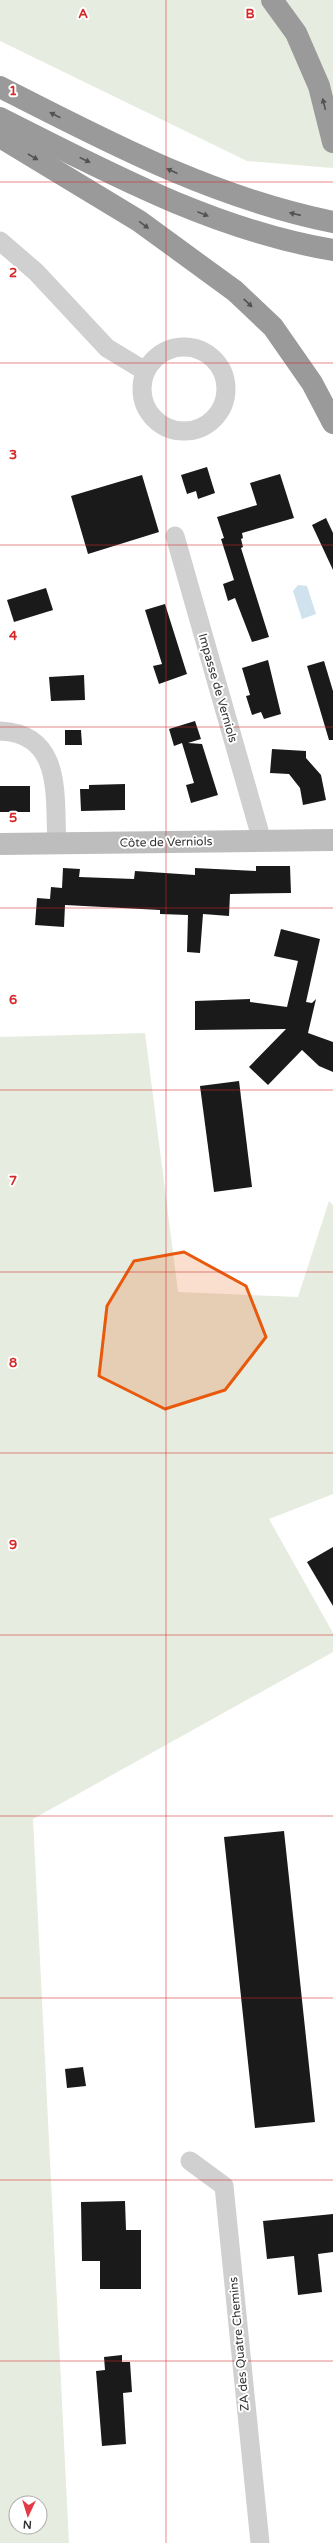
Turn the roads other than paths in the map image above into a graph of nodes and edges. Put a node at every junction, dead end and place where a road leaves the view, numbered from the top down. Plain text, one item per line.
1 (272, 0) edge
2 (0, 87) edge
3 (0, 118) edge
4 (0, 137) edge
5 (333, 142) edge
6 (333, 222) edge
7 (0, 241) edge
8 (333, 250) edge
9 (145, 371) junction
10 (333, 423) edge
11 (175, 536) dead end
12 (0, 731) edge
13 (333, 840) edge
14 (262, 841) junction
15 (0, 844) edge
16 (57, 844) junction
17 (190, 2161) dead end
18 (260, 2543) edge

5 -> 1 highway
6 -> 2 highway
3 -> 8 highway
4 -> 10 highway
7 - 9 street
9 - 9 street
11 - 14 street, Impasse de Verniols
12 - 16 street
13 - 14 street, Côte de Verniols
14 - 16 street, Côte de Verniols
15 - 16 street, Côte de Verniols
17 - 18 street, ZA des Quatre Chemins

